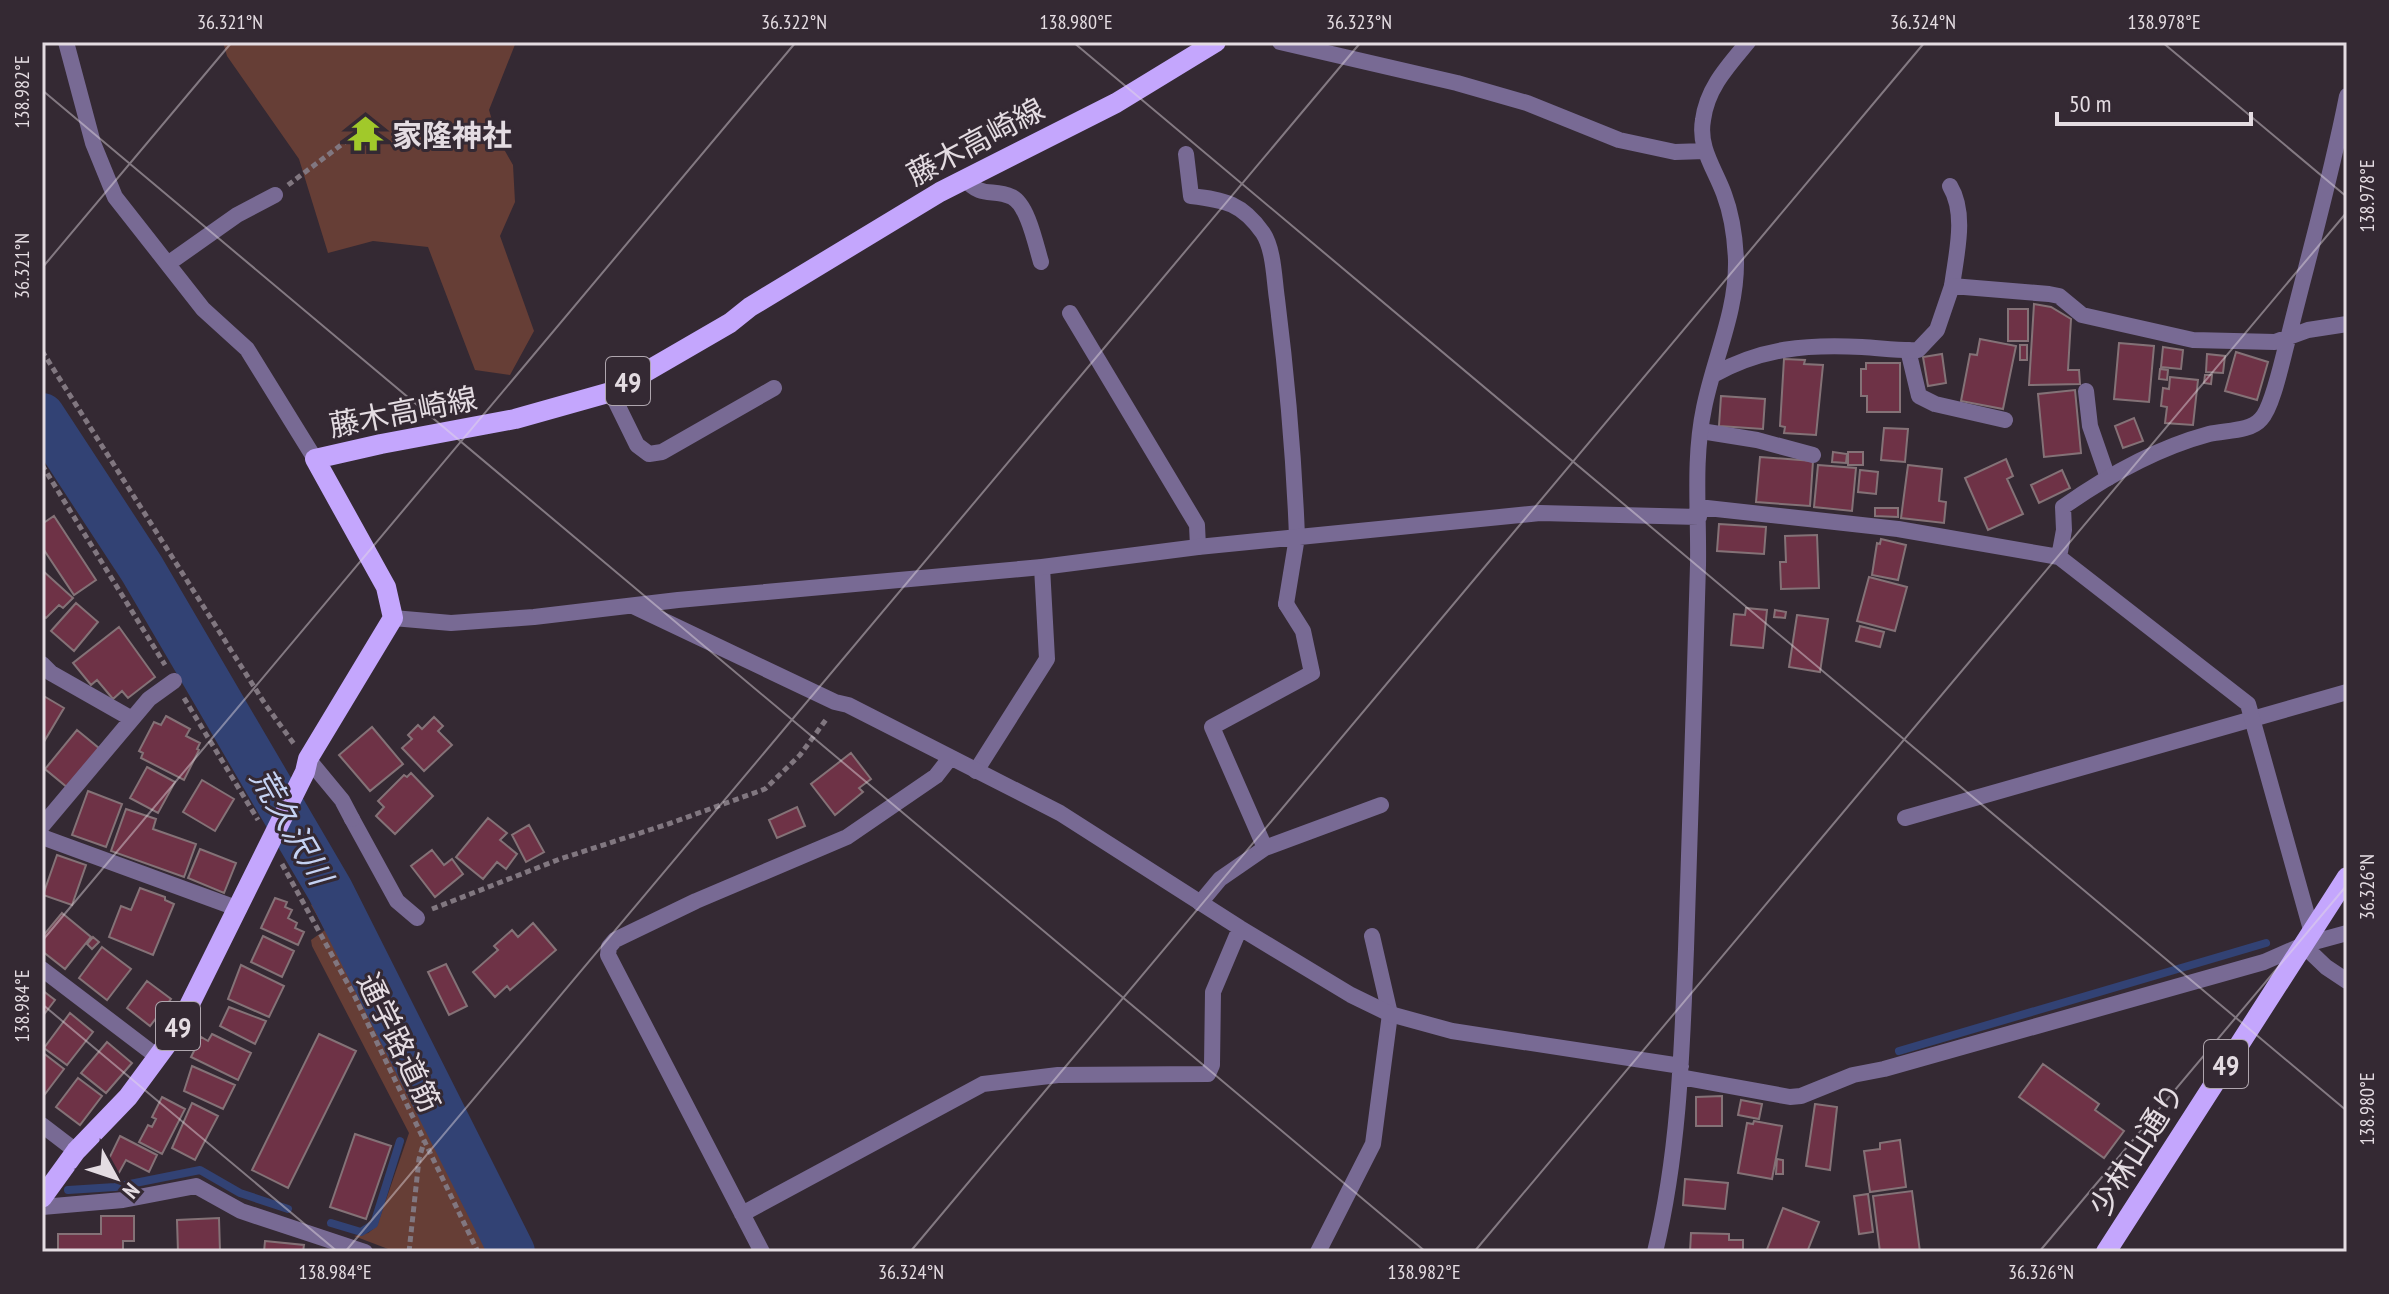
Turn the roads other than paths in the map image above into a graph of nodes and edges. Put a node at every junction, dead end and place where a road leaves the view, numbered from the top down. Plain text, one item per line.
1 (66, 42) edge
2 (1216, 42) edge
3 (1280, 42) edge
4 (1748, 42) edge
5 (2347, 96) edge
6 (1705, 151) junction
7 (1186, 154) dead end
8 (965, 179) junction
9 (1950, 186) dead end
10 (275, 195) road end
11 (1041, 262) dead end
12 (169, 263) junction
13 (1952, 286) junction
14 (1070, 313) dead end
15 (2347, 324) edge
16 (2288, 337) junction
17 (1908, 350) junction
18 (1713, 375) junction
19 (774, 388) dead end
20 (2086, 391) dead end
21 (611, 392) junction
22 (2005, 420) dead end
23 (1701, 431) junction
24 (1813, 455) dead end
25 (315, 459) junction
26 (2108, 478) junction
27 (1698, 512) junction
28 (1297, 537) junction
29 (1198, 547) junction
30 (2059, 557) junction
31 (1042, 567) junction
32 (631, 605) junction
33 (393, 618) junction
34 (42, 664) edge
35 (174, 681) road end
36 (2347, 692) edge
37 (2253, 717) junction
38 (132, 719) junction
39 (950, 758) junction
40 (307, 765) junction
41 (976, 771) junction
42 (1381, 805) dead end
43 (1905, 818) dead end
44 (42, 826) edge
45 (42, 837) edge
46 (1265, 848) junction
47 (2347, 877) edge
48 (1200, 903) junction
49 (239, 909) junction
50 (417, 918) road end
51 (1240, 928) junction
52 (2347, 933) edge
53 (1372, 936) dead end
54 (2308, 939) junction
55 (42, 969) edge
56 (2347, 981) edge
57 (1390, 1014) junction
58 (159, 1058) junction
59 (1681, 1072) junction
60 (42, 1125) edge
61 (76, 1151) junction
62 (42, 1198) edge
63 (42, 1207) edge
64 (742, 1214) junction
65 (365, 1252) edge
66 (762, 1252) edge
67 (1318, 1252) edge
68 (1655, 1252) edge
69 (2106, 1252) edge

1 - 12 street
2 - 8 main road, 藤木高崎線 / 49
3 - 6 street
4 - 6 street
5 - 16 street
6 - 18 street
7 - 28 street
8 - 11 street
8 - 21 main road, 藤木高崎線 / 49
9 - 13 street
10 - 12 street
12 - 25 street
13 - 16 street
13 - 17 street
14 - 29 street
15 - 16 street
16 - 26 street
17 - 18 street
17 - 22 street
18 - 23 street
19 - 21 street
20 - 26 street
21 - 25 main road, 藤木高崎線 / 49
23 - 24 street
23 - 27 street
25 - 33 main road, 藤木高崎線
26 - 30 street
27 - 28 street
27 - 30 street
27 - 59 street
28 - 29 street
28 - 46 street
29 - 31 street
30 - 37 street
31 - 32 street
31 - 41 street
32 - 33 street
32 - 39 street
33 - 40 main road, 49
34 - 38 street
35 - 38 street
36 - 37 street
37 - 43 street
37 - 54 street
38 - 44 street
39 - 41 street
39 - 64 street
40 - 49 main road, 49
40 - 50 street
41 - 48 street
42 - 46 street
45 - 49 street
46 - 48 street
47 - 54 main road, 少林山通り / 49
48 - 51 street
49 - 58 main road, 49
51 - 57 street
51 - 64 street
52 - 54 street
53 - 57 street
54 - 56 street
54 - 59 street
54 - 69 main road, 少林山通り / 49
55 - 58 street
57 - 59 street
57 - 67 street
58 - 61 main road, 49
59 - 68 street
60 - 61 street
61 - 62 main road, 49
63 - 65 street
64 - 66 street

